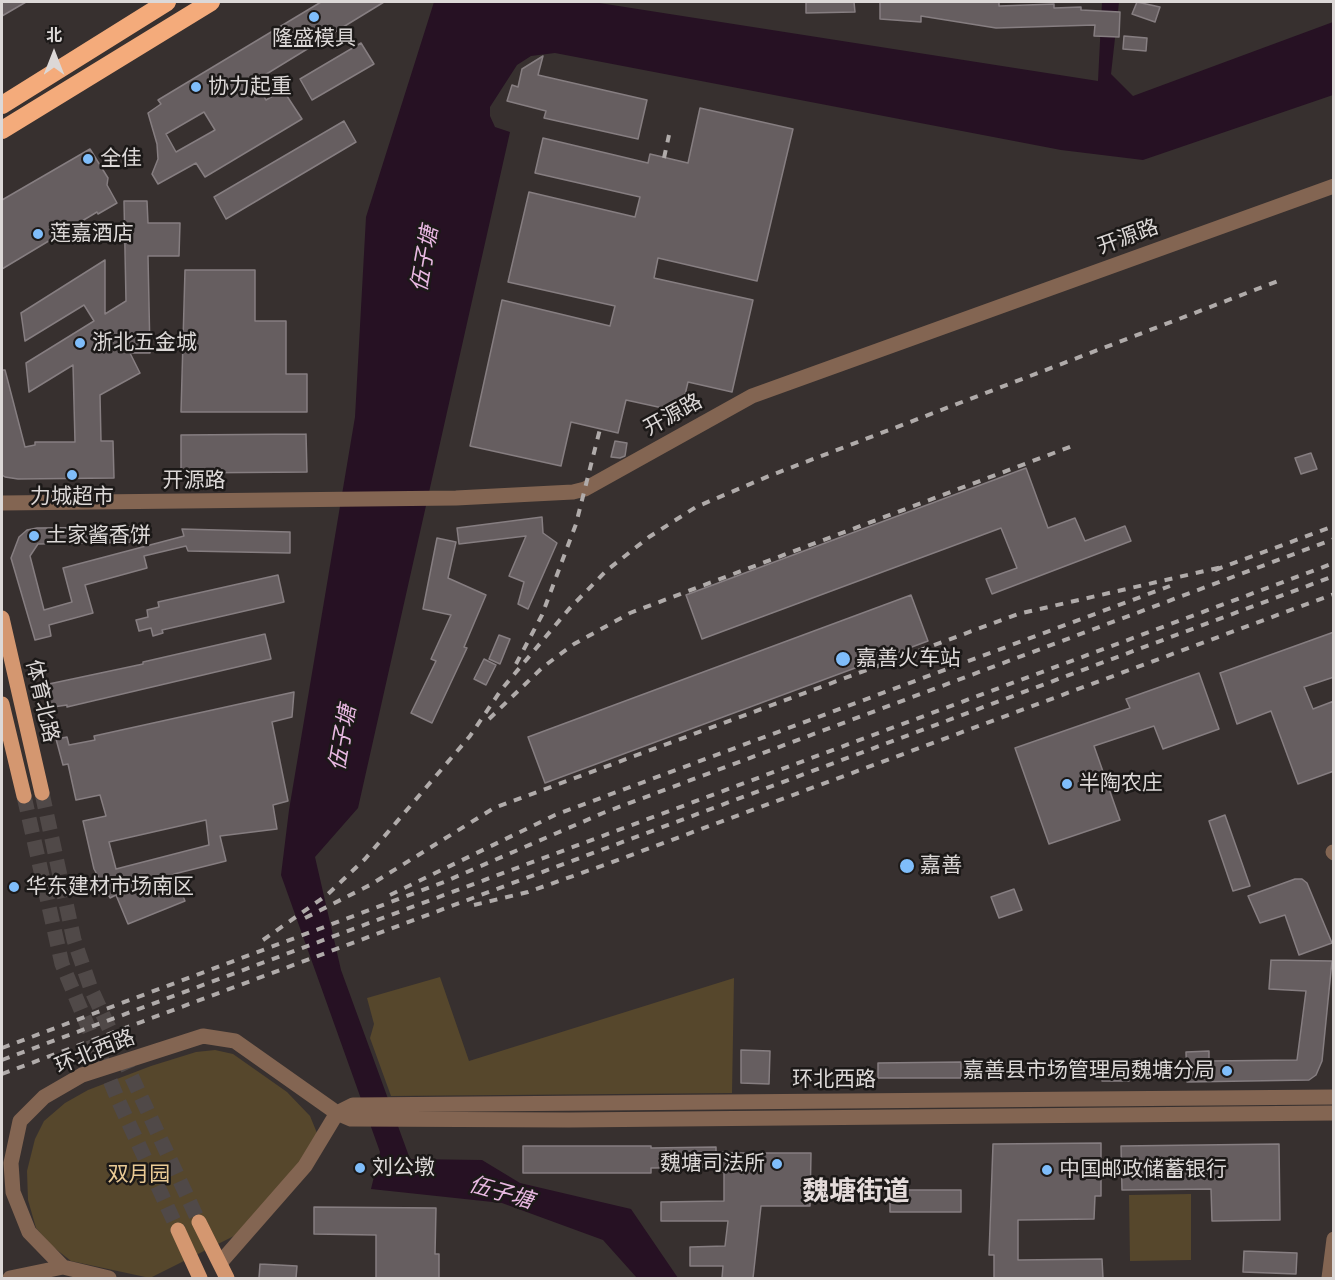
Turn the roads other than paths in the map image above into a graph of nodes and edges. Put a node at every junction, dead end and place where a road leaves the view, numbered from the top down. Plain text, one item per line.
1 (167, 2) edge
2 (211, 2) edge
3 (5, 102) edge
4 (2, 130) edge
5 (1334, 186) edge
6 (2, 503) edge
7 (2, 618) edge
8 (2, 704) edge
9 (42, 793) tunnel mouth
10 (24, 796) tunnel mouth
11 (1334, 1097) edge
12 (406, 1112) junction
13 (337, 1113) junction
14 (1334, 1113) edge
15 (200, 1222) tunnel mouth
16 (178, 1230) tunnel mouth
17 (1334, 1239) edge
18 (220, 1263) junction
19 (63, 1267) junction
20 (10, 1278) edge
21 (109, 1278) edge
22 (200, 1278) edge
23 (227, 1278) edge
24 (1329, 1278) edge

1 - 3 highway
2 - 4 highway
5 - 6 street, 开源路
7 - 9 main road, 体育北路
8 - 10 main road, 体育北路
11 - 12 street, 环北西路
12 - 13 street, 环北西路
12 - 14 street, 环北西路
13 - 18 street
13 - 19 street, 环北西路
15 - 18 main road
16 - 22 main road
17 - 24 street
18 - 23 main road
19 - 20 street
19 - 21 street

